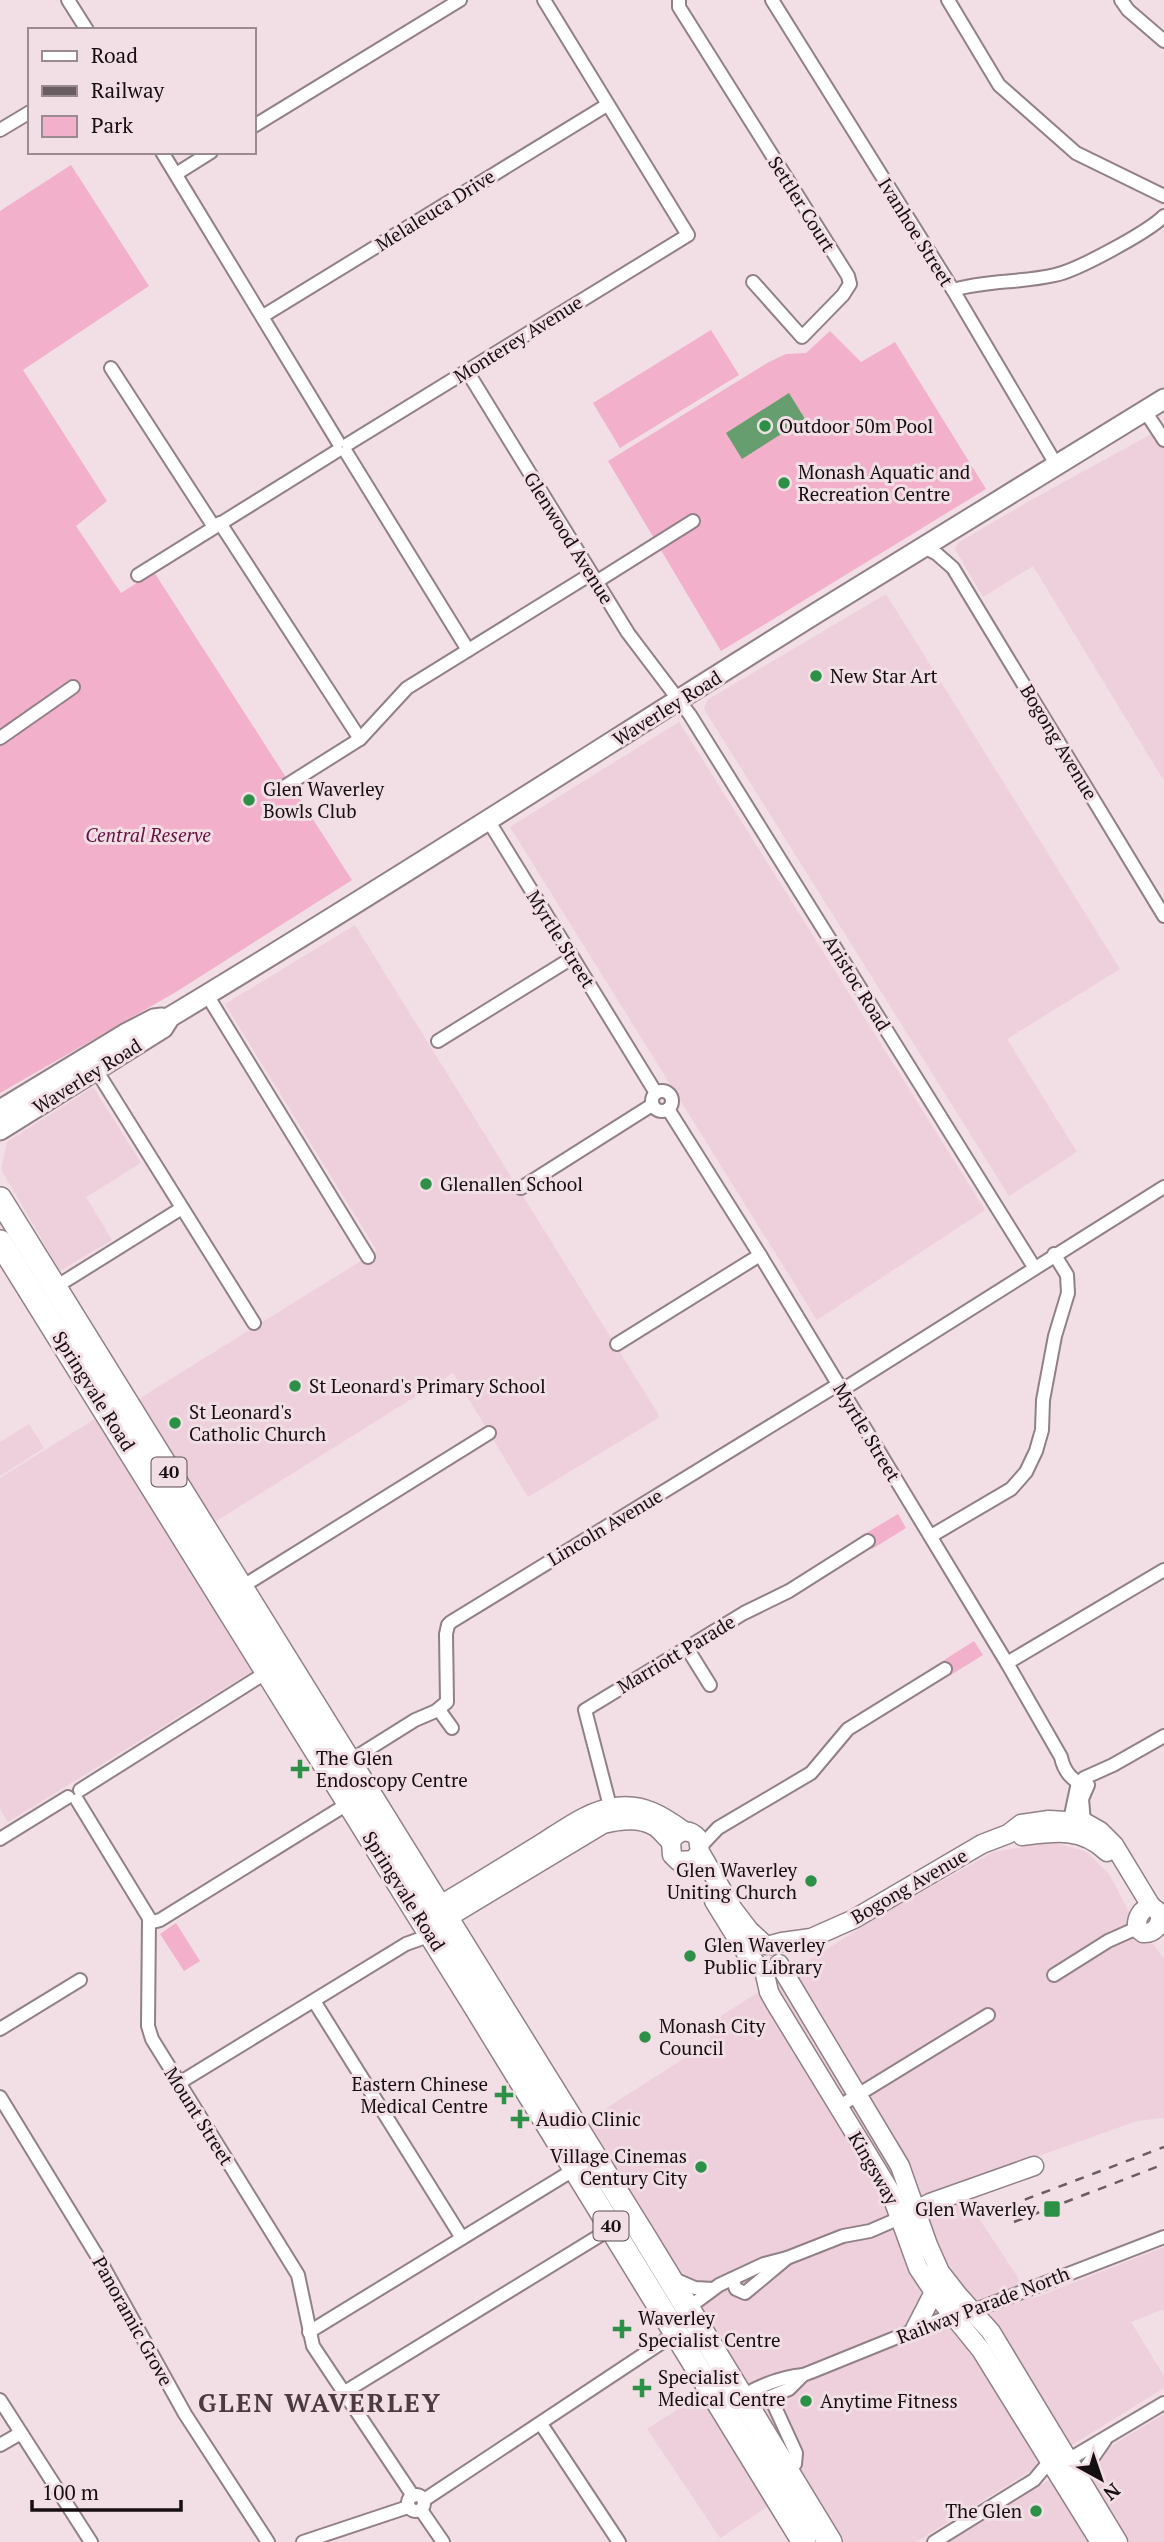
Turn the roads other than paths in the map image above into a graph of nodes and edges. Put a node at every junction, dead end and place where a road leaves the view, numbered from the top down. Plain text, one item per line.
1 (68, 0) edge
2 (460, 0) edge
3 (544, 0) edge
4 (679, 0) edge
5 (772, 0) edge
6 (948, 0) edge
7 (1121, 0) edge
8 (86, 28) edge
9 (1164, 41) edge
10 (607, 104) junction
11 (28, 112) edge
12 (256, 125) edge
13 (0, 130) edge
14 (163, 154) edge
15 (208, 154) edge
16 (176, 174) junction
17 (1164, 195) edge
18 (1164, 216) edge
19 (753, 282) dead end
20 (953, 290) junction
21 (263, 316) junction
22 (111, 368) dead end
23 (467, 371) junction
24 (1164, 399) edge
25 (1146, 411) junction
26 (1164, 440) edge
27 (342, 447) junction
28 (1057, 466) junction
29 (692, 520) dead end
30 (217, 525) junction
31 (953, 528) junction
32 (922, 547) junction
33 (953, 568) junction
34 (138, 575) dead end
35 (593, 578) junction
36 (468, 650) junction
37 (73, 687) dead end
38 (680, 699) junction
39 (0, 738) edge
40 (360, 739) junction
41 (286, 785) dead end
42 (488, 820) junction
43 (1164, 916) edge
44 (572, 958) junction
45 (206, 995) junction
46 (438, 1041) dead end
47 (92, 1063) junction
48 (654, 1099) junction
49 (0, 1110) edge
50 (0, 1130) edge
51 (1164, 1187) edge
52 (521, 1188) dead end
53 (0, 1199) edge
54 (182, 1208) junction
55 (0, 1242) edge
56 (1054, 1254) junction
57 (760, 1255) junction
58 (368, 1257) dead end
59 (1034, 1267) junction
60 (54, 1288) junction
61 (254, 1323) dead end
62 (617, 1344) dead end
63 (89, 1364) junction
64 (840, 1387) junction
65 (489, 1433) dead end
66 (931, 1536) junction
67 (868, 1542) dead end
68 (1164, 1570) edge
69 (240, 1588) junction
70 (687, 1648) junction
71 (1007, 1663) junction
72 (276, 1666) junction
73 (945, 1669) dead end
74 (710, 1685) dead end
75 (439, 1710) junction
76 (452, 1728) dead end
77 (1164, 1736) edge
78 (348, 1762) junction
79 (1085, 1783) junction
80 (75, 1796) junction
81 (349, 1803) junction
82 (612, 1814) junction
83 (1071, 1825) junction
84 (0, 1839) edge
85 (690, 1845) junction
86 (1151, 1916) edge
87 (149, 1923) junction
88 (433, 1923) junction
89 (1164, 1947) edge
90 (769, 1958) junction
91 (1054, 1975) dead end
92 (80, 1980) dead end
93 (314, 2001) junction
94 (988, 2015) dead end
95 (0, 2029) edge
96 (179, 2083) junction
97 (858, 2095) junction
98 (0, 2098) edge
99 (838, 2107) junction
100 (1034, 2166) dead end
101 (575, 2169) junction
102 (903, 2174) junction
103 (886, 2185) junction
104 (908, 2214) junction
105 (612, 2228) junction
106 (1164, 2237) edge
107 (462, 2238) junction
108 (787, 2258) junction
109 (732, 2279) junction
110 (658, 2281) junction
111 (713, 2289) junction
112 (934, 2292) junction
113 (688, 2308) junction
114 (973, 2310) junction
115 (954, 2315) junction
116 (915, 2329) junction
117 (309, 2332) junction
118 (702, 2332) junction
119 (676, 2333) junction
120 (803, 2375) junction
121 (344, 2393) junction
122 (0, 2400) edge
123 (774, 2400) junction
124 (1164, 2403) edge
125 (734, 2407) junction
126 (541, 2424) junction
127 (762, 2431) junction
128 (21, 2433) junction
129 (1105, 2439) junction
130 (0, 2445) edge
131 (1057, 2463) junction
132 (787, 2472) junction
133 (1081, 2480) junction
134 (417, 2503) junction
135 (797, 2540) edge
136 (936, 2541) edge
137 (91, 2542) edge
138 (268, 2542) edge
139 (303, 2542) edge
140 (443, 2542) edge
141 (619, 2542) edge
142 (830, 2542) edge
143 (1100, 2542) edge
144 (1118, 2542) edge

1 - 8 street
2 - 12 street
3 - 10 street
4 - 19 street, Settler Court
5 - 20 street, Ivanhoe Street
6 - 17 street
7 - 9 street
10 - 21 street, Melaleuca Drive
10 - 23 street, Monterey Avenue
11 - 13 street
14 - 16 street
15 - 16 street
16 - 21 street
18 - 20 street
20 - 28 street, Ivanhoe Street
21 - 27 street
22 - 30 street
23 - 27 street, Monterey Avenue
23 - 35 street, Glenwood Avenue
24 - 25 main road, Waverley Road
25 - 26 street
25 - 28 main road, Waverley Road
27 - 30 street, Monterey Avenue
27 - 36 street
28 - 31 main road, Waverley Road
29 - 35 street
30 - 34 street, Monterey Avenue
30 - 40 street
31 - 32 main road, Waverley Road
31 - 33 street, Bogong Avenue
32 - 33 street, Bogong Avenue
32 - 38 main road, Waverley Road
33 - 43 street, Bogong Avenue
35 - 36 street
35 - 38 street, Glenwood Avenue
36 - 40 street
37 - 39 street
38 - 42 main road, Waverley Road
38 - 59 street, Aristoc Road
40 - 41 street
42 - 44 street, Myrtle Street
42 - 45 main road, Waverley Road
44 - 46 street
44 - 48 street, Myrtle Street
45 - 47 main road, Waverley Road
45 - 58 street
47 - 49 main road, Waverley Road
47 - 50 main road, Waverley Road
47 - 54 street
48 - 52 street
48 - 57 street, Myrtle Street
51 - 56 street, Lincoln Avenue
53 - 60 highway, Springvale Road / 40
54 - 60 street
54 - 61 street
55 - 63 highway, Springvale Road / 40
56 - 59 street, Lincoln Avenue
56 - 66 street
57 - 62 street
57 - 64 street, Myrtle Street
59 - 64 street, Lincoln Avenue
60 - 63 highway, Springvale Road / 40
63 - 69 highway, Springvale Road / 40
63 - 72 highway, Springvale Road / 40
64 - 66 street, Myrtle Street
64 - 75 street, Lincoln Avenue
65 - 69 street
66 - 71 street, Myrtle Street
67 - 70 street, Marriott Parade
68 - 71 street
69 - 72 highway, Springvale Road / 40
70 - 74 street
70 - 82 street, Marriott Parade
71 - 79 street, Myrtle Street
72 - 78 highway, Springvale Road / 40
72 - 80 street
72 - 81 highway, Springvale Road / 40
73 - 85 street
75 - 76 street
75 - 78 street
77 - 79 street
78 - 88 highway, Springvale Road / 40
79 - 83 street
80 - 84 street
80 - 87 street
81 - 87 street
81 - 88 highway, Springvale Road / 40
82 - 85 street, Kingsway
82 - 88 street, Kingsway
83 - 86 street
83 - 86 street
83 - 90 street, Bogong Avenue
85 - 90 street, Kingsway
86 - 89 street
86 - 91 street
87 - 96 street, Mount Street
88 - 93 street
88 - 101 highway, Springvale Road / 40
88 - 110 highway, Springvale Road / 40
90 - 97 street, Kingsway
90 - 99 street, Kingsway
92 - 95 street
93 - 96 street
93 - 107 street
94 - 97 street
96 - 117 street, Mount Street
97 - 99 street
97 - 102 street, Kingsway
98 - 138 street, Panoramic Grove
99 - 103 street, Kingsway
100 - 104 street
101 - 105 highway, Springvale Road / 40
101 - 107 street
102 - 103 street
102 - 104 street, Kingsway
103 - 104 street, Kingsway
104 - 108 street
104 - 112 street, Kingsway
104 - 114 street, Kingsway
105 - 110 highway, Springvale Road / 40
105 - 121 street
106 - 114 street, Railway Parade North
107 - 117 street
108 - 109 street
108 - 109 street
109 - 111 street
110 - 111 street
110 - 113 highway, Springvale Road / 40
110 - 119 highway, Springvale Road / 40
111 - 113 street
112 - 115 street, Kingsway
112 - 116 street
113 - 118 highway, Springvale Road / 40
113 - 119 highway
114 - 115 street, Railway Parade North
114 - 131 street, Kingsway
115 - 116 street, Railway Parade North
115 - 131 street, Kingsway
116 - 120 street, Railway Parade North
117 - 121 street, Mount Street
118 - 119 highway
118 - 125 highway, Springvale Road / 40
119 - 125 highway, Springvale Road / 40
119 - 126 street
120 - 123 street, Railway Parade North
120 - 125 street, Railway Parade North
121 - 134 street, Mount Street
122 - 128 street
123 - 125 street, Railway Parade North
123 - 127 street
123 - 132 street
124 - 129 street
125 - 127 highway, Springvale Road / 40
125 - 135 highway, Springvale Road / 40
126 - 134 street
126 - 141 street
127 - 132 highway, Springvale Road / 40
128 - 130 street
128 - 137 street
129 - 131 street
129 - 133 street
131 - 133 street
131 - 136 street
131 - 143 street
132 - 142 highway, Springvale Road / 40
133 - 144 street
134 - 139 street
134 - 140 street, Mount Street

